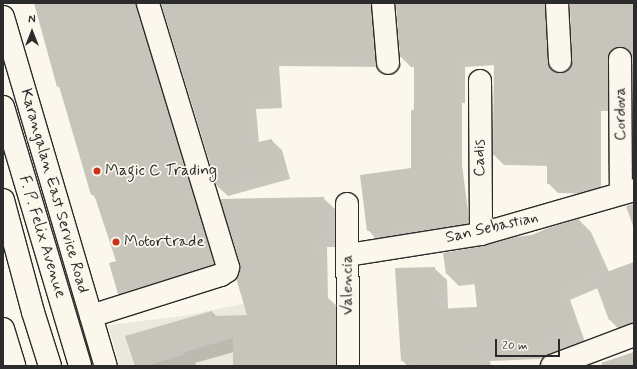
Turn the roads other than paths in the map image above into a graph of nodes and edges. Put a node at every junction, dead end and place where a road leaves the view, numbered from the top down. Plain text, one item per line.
1 (148, 3) edge
2 (383, 3) edge
3 (557, 3) edge
4 (3, 17) edge
5 (620, 59) dead end
6 (560, 61) dead end
7 (388, 63) dead end
8 (480, 81) dead end
9 (3, 107) edge
10 (628, 191) edge
11 (3, 200) edge
12 (346, 204) dead end
13 (481, 234) junction
14 (9, 240) edge
15 (348, 255) junction
16 (91, 316) junction
17 (3, 329) edge
18 (634, 335) edge
19 (14, 366) edge
20 (50, 366) edge
21 (80, 366) edge
22 (106, 366) edge
23 (348, 366) edge
24 (552, 366) edge

1 - 16 street
2 - 7 street
3 - 6 street
4 - 16 street, Karangalan East Service Road
5 - 10 street, Cordova
8 - 13 street, Cadis
9 - 21 street, F. P. Felix Avenue
10 - 13 street, San Sebastian
11 - 14 street, F. P. Felix Avenue
12 - 15 street, Valencia
13 - 15 street, San Sebastian
14 - 20 street, F. P. Felix Avenue
15 - 23 street, Valencia
16 - 22 street, Karangalan East Service Road
17 - 19 street
18 - 24 street

